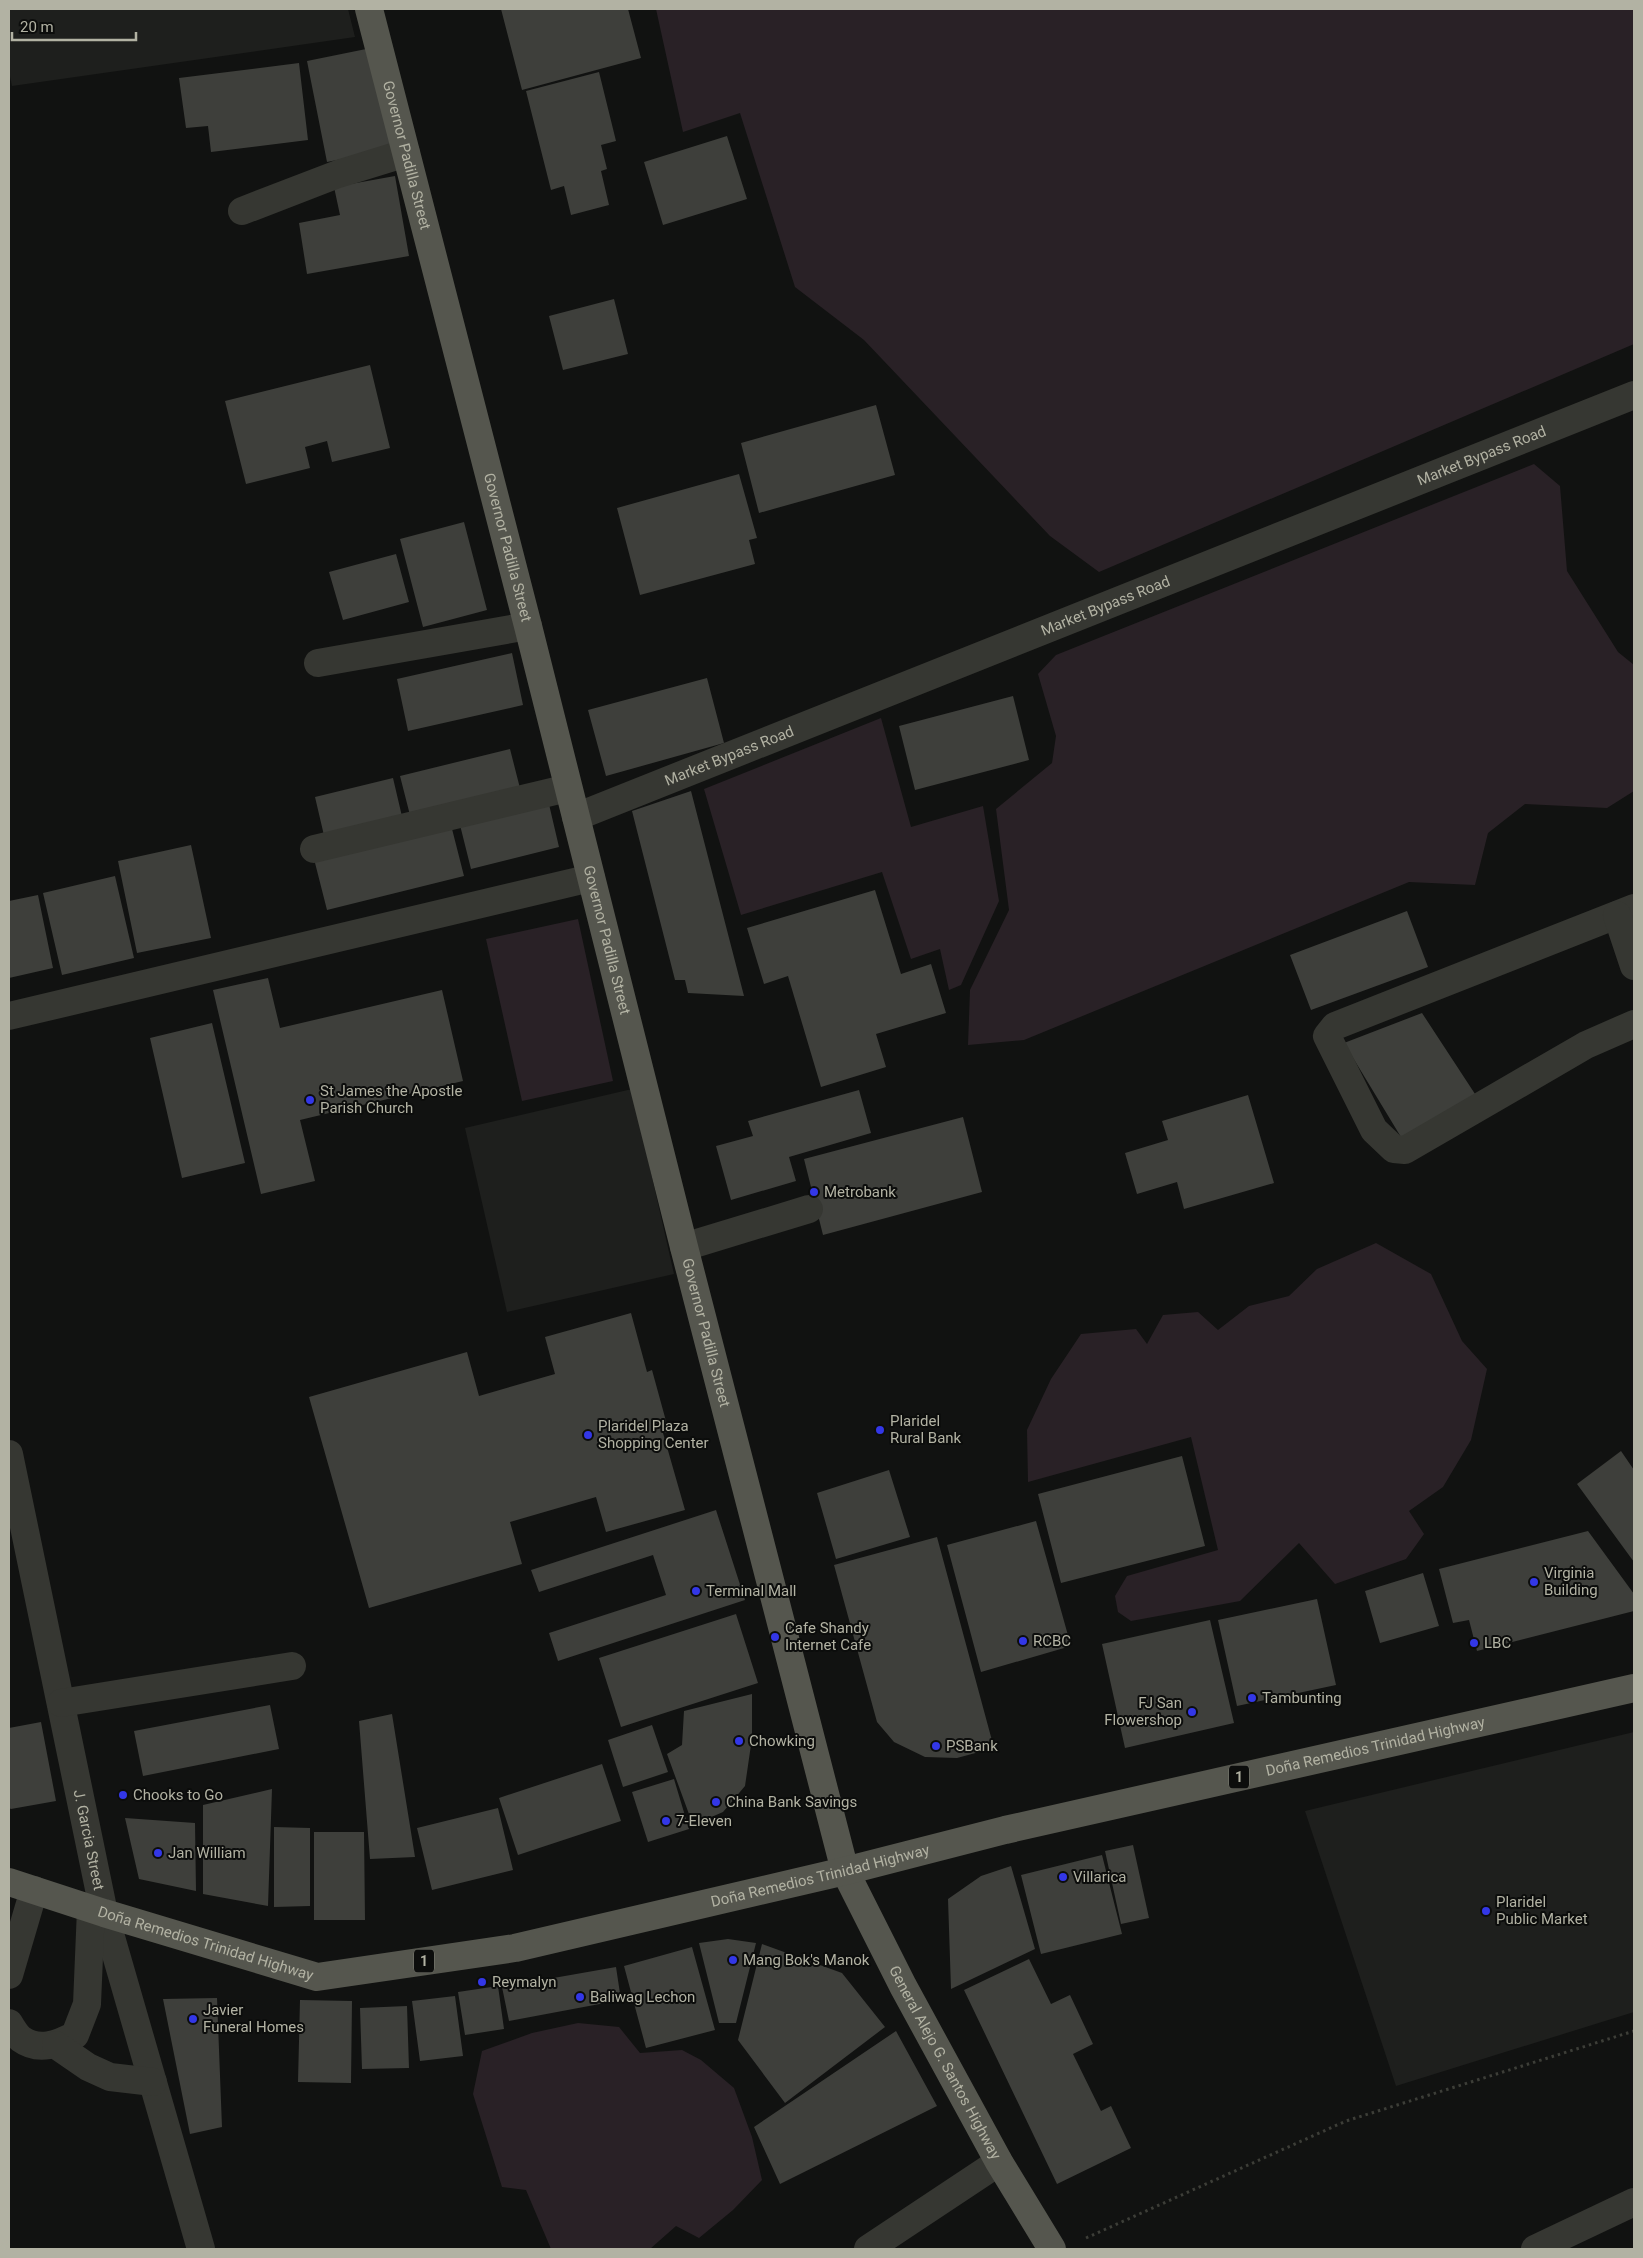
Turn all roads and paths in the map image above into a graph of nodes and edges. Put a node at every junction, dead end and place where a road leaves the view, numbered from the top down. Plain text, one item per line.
1 (369, 9) edge
2 (406, 153) junction
3 (242, 211) dead end
4 (1634, 395) edge
5 (528, 626) junction
6 (318, 663) dead end
7 (568, 788) junction
8 (576, 816) junction
9 (314, 849) dead end
10 (591, 878) junction
11 (1626, 911) edge
12 (1634, 966) edge
13 (9, 1016) edge
14 (1634, 1024) edge
15 (809, 1209) dead end
16 (684, 1247) junction
17 (9, 1454) edge
18 (292, 1666) dead end
19 (1634, 1688) edge
20 (61, 1703) junction
21 (845, 1871) junction
22 (21, 1886) edge
23 (97, 1911) junction
24 (9, 1975) edge
25 (9, 2023) edge
26 (1634, 2031) edge
27 (56, 2045) junction
28 (153, 2082) junction
29 (999, 2162) junction
30 (1634, 2202) edge
31 (1080, 2241) dead end
32 (201, 2249) edge
33 (868, 2249) edge
34 (1052, 2249) edge
35 (1536, 2249) edge

1 - 2 main road, Governor Padilla Street
2 - 3 street
2 - 5 main road, Governor Padilla Street
4 - 8 street, Market Bypass Road
5 - 6 street
5 - 7 main road, Governor Padilla Street
7 - 8 main road, Governor Padilla Street
7 - 9 street
8 - 10 main road, Governor Padilla Street
10 - 13 street
10 - 16 main road, Governor Padilla Street
11 - 12 street
11 - 14 street
15 - 16 street
16 - 21 main road, Governor Padilla Street
17 - 20 street, J. Garcia Street
18 - 20 street
19 - 21 main road, Doña Remedios Trinidad Highway / 1
20 - 23 street, J. Garcia Street
21 - 23 main road, Doña Remedios Trinidad Highway / 1
21 - 29 main road, General Alejo G. Santos Highway
22 - 23 main road, Doña Remedios Trinidad Highway / 1
22 - 24 street
23 - 27 street
23 - 28 street, J. Garcia Street
25 - 27 street
26 - 31 path
27 - 28 street
28 - 32 street, J. Garcia Street
29 - 33 street
29 - 34 main road, General Alejo G. Santos Highway
30 - 35 street

